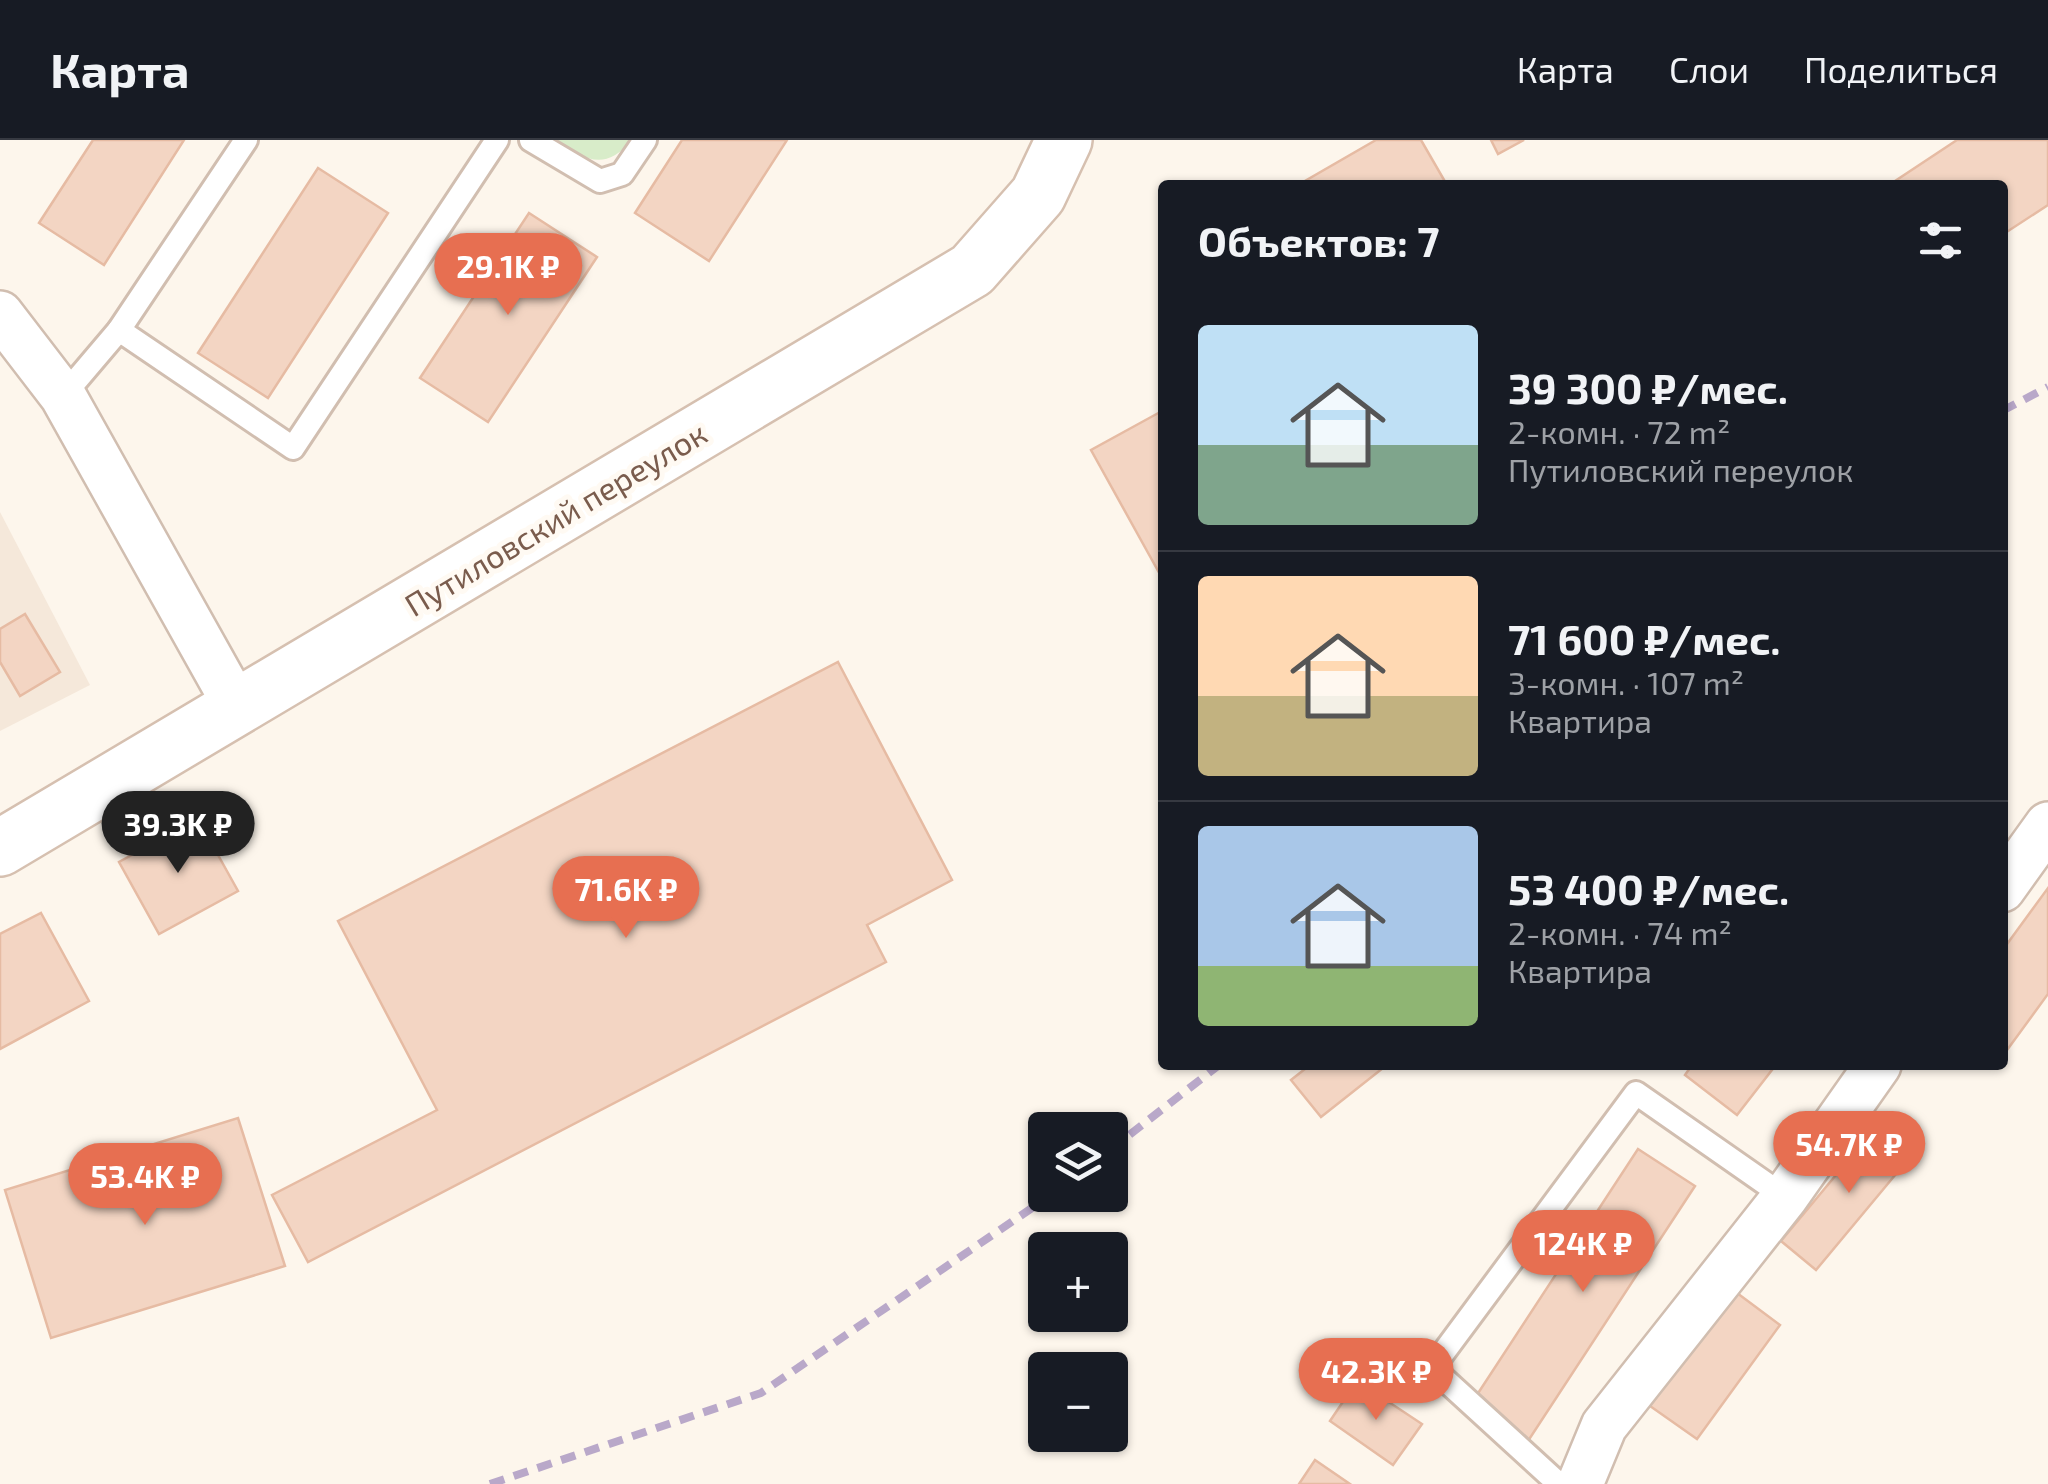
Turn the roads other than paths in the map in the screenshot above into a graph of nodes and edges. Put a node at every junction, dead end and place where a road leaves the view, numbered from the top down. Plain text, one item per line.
1 (246, 140) edge
2 (498, 140) edge
3 (530, 140) edge
4 (645, 140) edge
5 (1064, 140) edge
6 (0, 314) edge
7 (119, 330) junction
8 (63, 396) junction
9 (237, 707) junction
10 (2048, 825) edge
11 (0, 848) edge
12 (2008, 881) edge
13 (1874, 1070) edge
14 (1785, 1197) junction
15 (1559, 1484) edge
16 (1580, 1484) edge

1 - 7 lane
2 - 7 lane
3 - 4 lane
5 - 9 main road, Путиловский переулок
6 - 8 street
7 - 8 lane
8 - 9 street
9 - 11 main road, Путиловский переулок
10 - 12 street
13 - 14 street
14 - 15 lane
14 - 16 street

